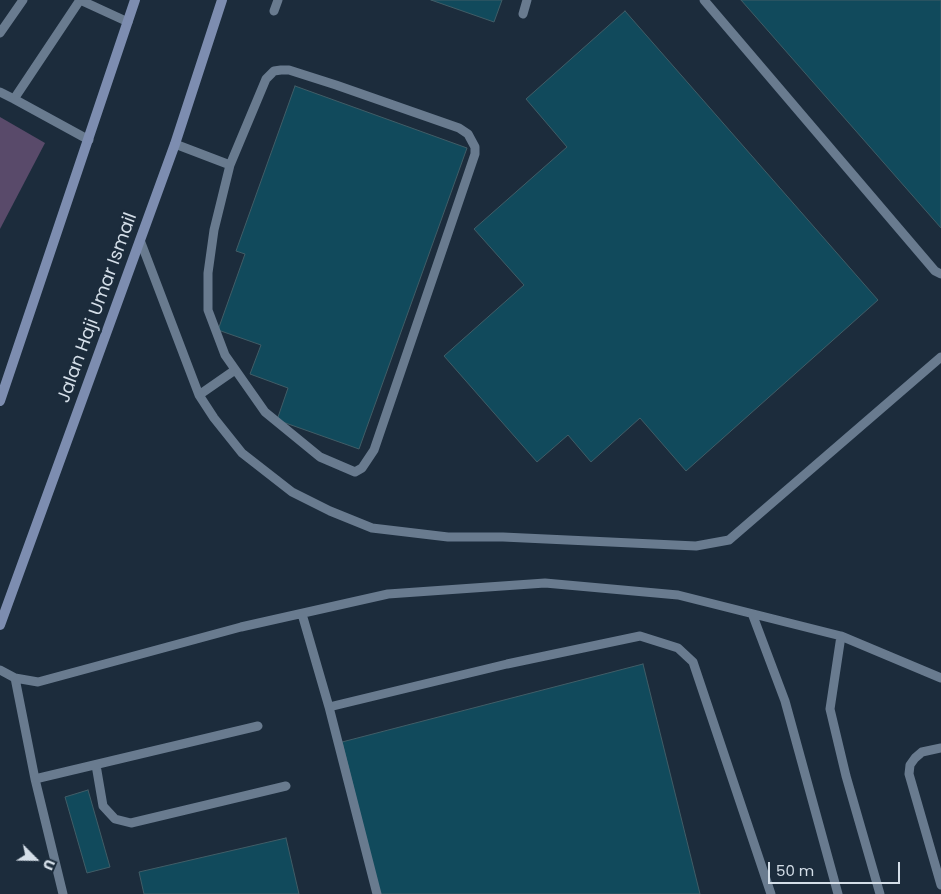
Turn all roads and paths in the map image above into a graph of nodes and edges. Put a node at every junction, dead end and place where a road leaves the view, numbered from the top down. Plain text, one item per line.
1 (23, 0) edge
2 (80, 0) edge
3 (135, 0) edge
4 (222, 0) edge
5 (278, 0) edge
6 (528, 0) edge
7 (704, 0) edge
8 (274, 11) dead end
9 (523, 14) dead end
10 (128, 22) junction
11 (0, 33) edge
12 (0, 92) edge
13 (14, 99) junction
14 (89, 140) junction
15 (175, 144) junction
16 (230, 165) junction
17 (140, 240) junction
18 (941, 274) edge
19 (941, 357) edge
20 (236, 370) junction
21 (199, 395) junction
22 (0, 401) edge
23 (302, 614) junction
24 (753, 616) junction
25 (0, 625) edge
26 (841, 636) junction
27 (0, 670) edge
28 (15, 678) junction
29 (941, 678) edge
30 (329, 706) junction
31 (258, 726) dead end
32 (941, 748) edge
33 (96, 764) junction
34 (35, 779) junction
35 (286, 786) dead end
36 (941, 885) edge
37 (64, 894) edge
38 (377, 894) edge
39 (771, 894) edge
40 (838, 894) edge
41 (880, 894) edge

1 - 11 lane
2 - 10 lane
2 - 13 lane
3 - 10 main road
4 - 15 main road, Jalan Haji Umar Ismail
5 - 8 lane
6 - 9 lane
7 - 18 lane
10 - 14 main road
12 - 13 lane
13 - 14 lane
14 - 22 main road
15 - 16 lane
15 - 17 main road, Jalan Haji Umar Ismail
16 - 20 lane
16 - 20 lane
17 - 21 lane
17 - 25 main road, Jalan Haji Umar Ismail
19 - 21 lane
20 - 21 lane
23 - 24 lane
23 - 28 lane
23 - 30 lane
24 - 26 lane
24 - 40 lane
26 - 29 lane
26 - 41 lane
27 - 28 lane
28 - 34 lane
30 - 38 lane
30 - 39 lane
31 - 33 lane
32 - 36 lane
33 - 34 lane
33 - 35 lane
34 - 37 lane

